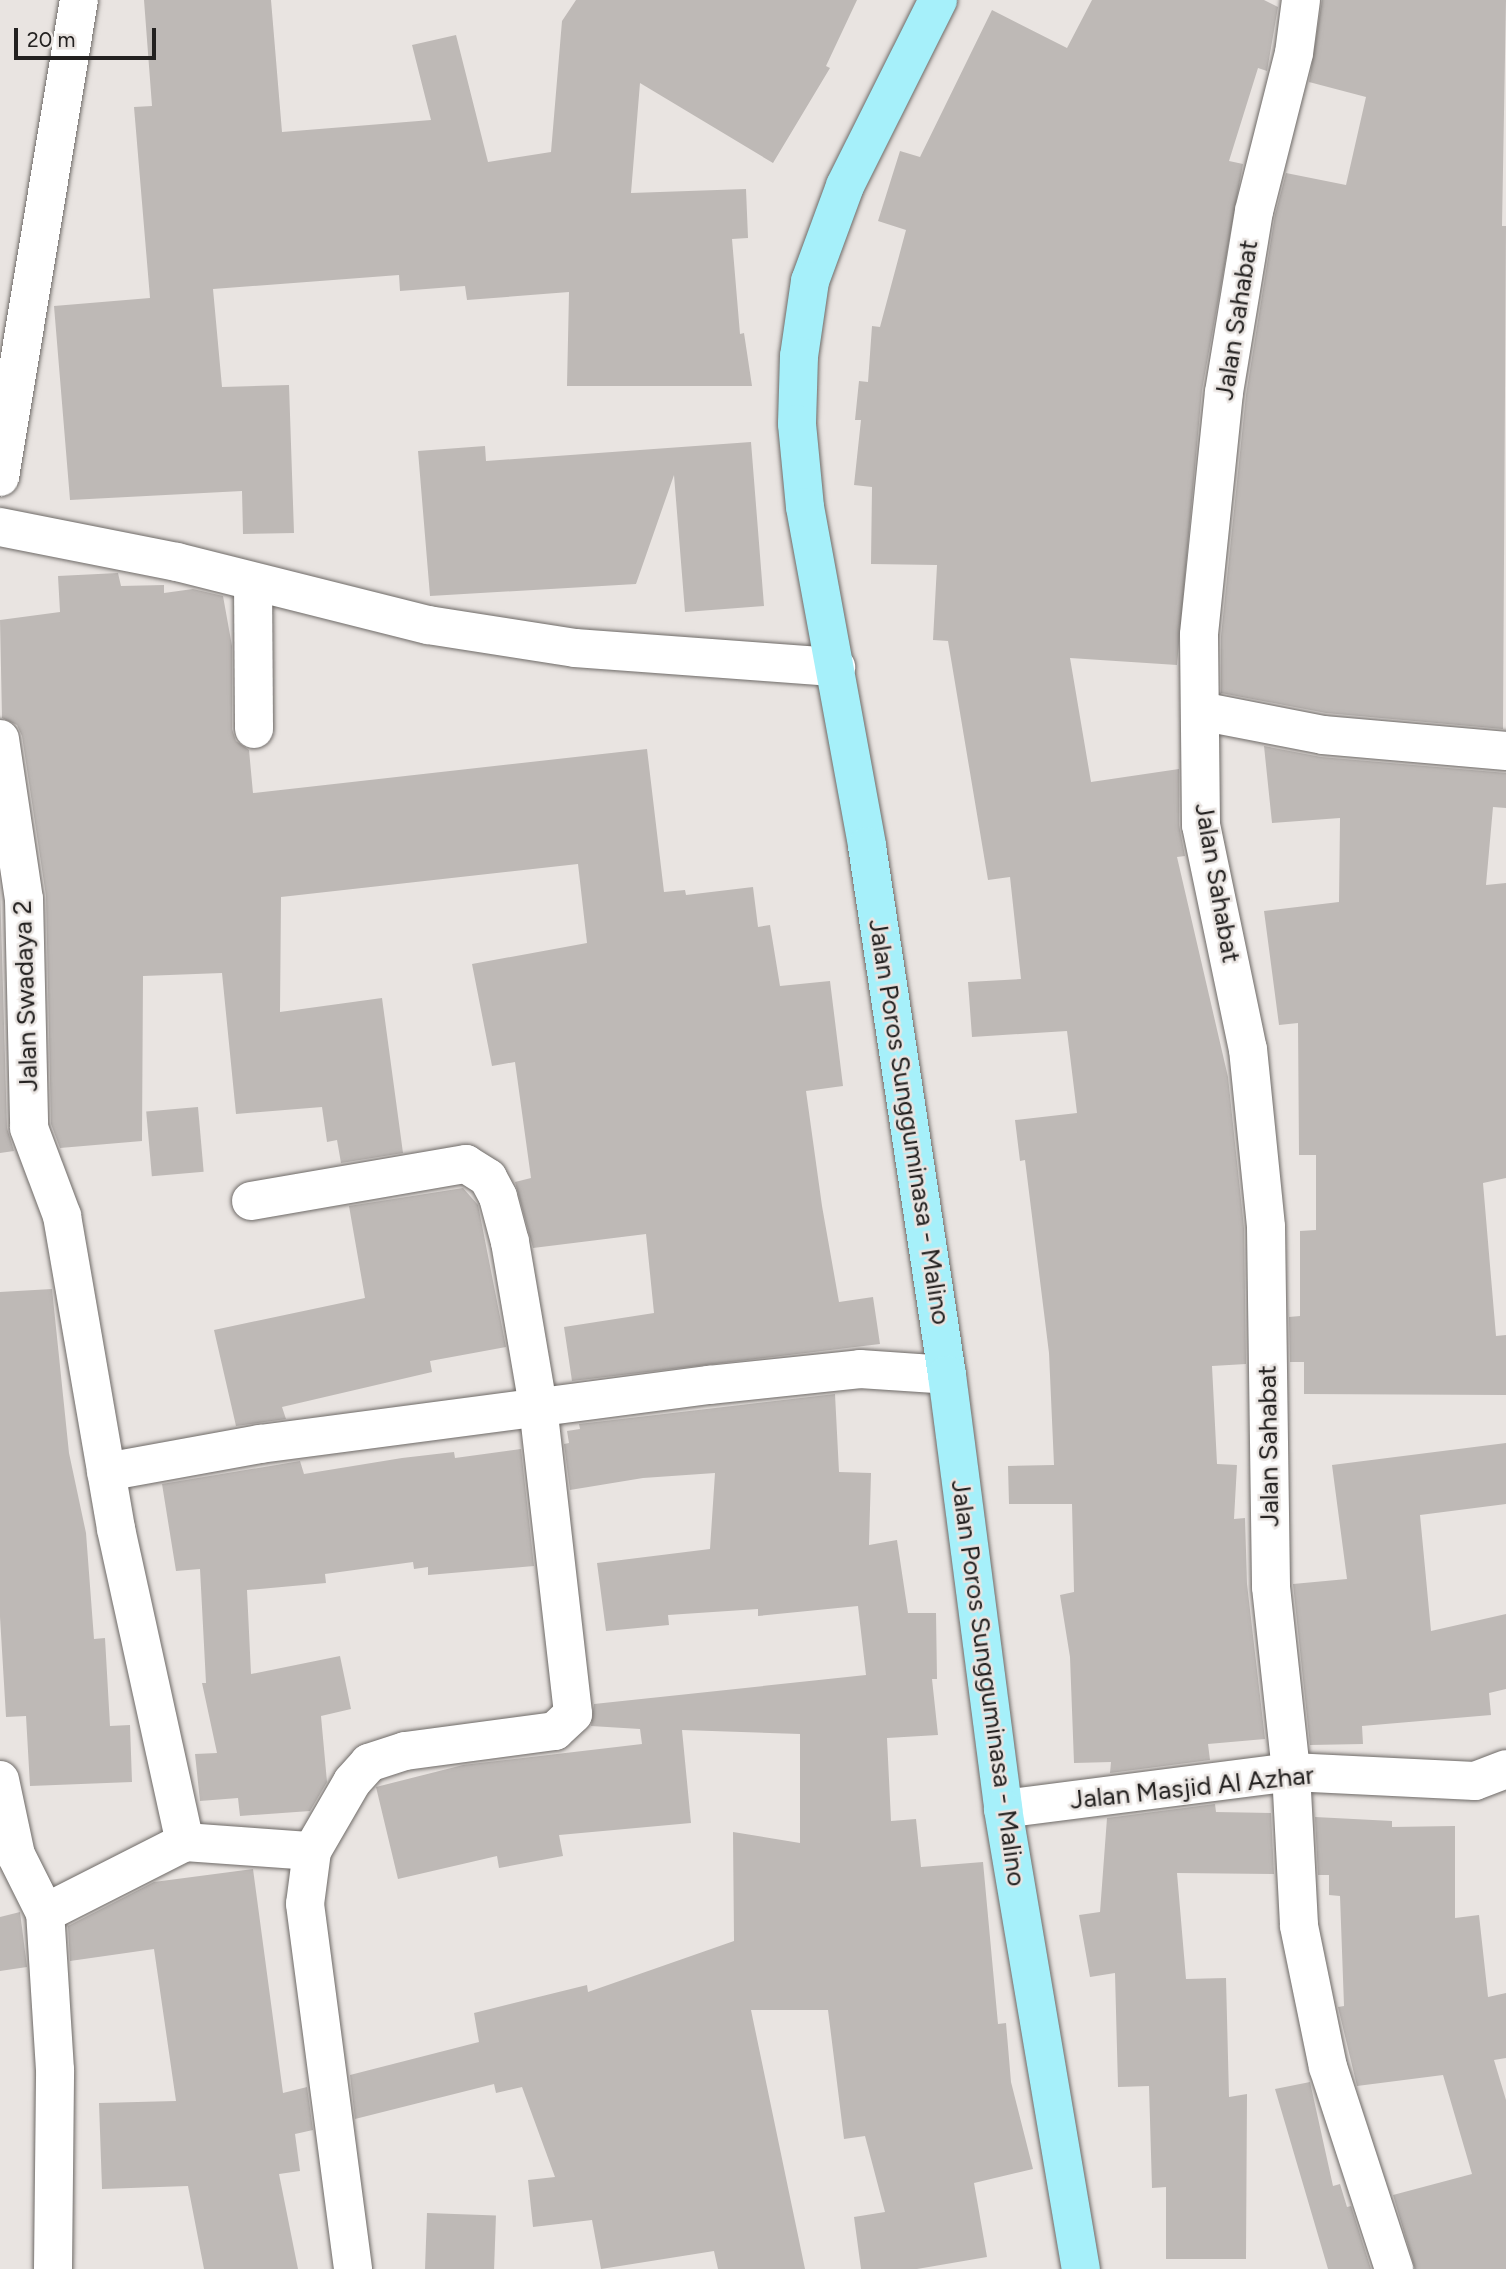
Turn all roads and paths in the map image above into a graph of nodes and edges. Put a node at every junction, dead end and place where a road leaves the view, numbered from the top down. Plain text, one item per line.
1 (79, 0) edge
2 (938, 0) edge
3 (1301, 0) edge
4 (0, 477) edge
5 (0, 527) edge
6 (253, 583) junction
7 (836, 667) junction
8 (1200, 711) junction
9 (254, 729) dead end
10 (0, 739) edge
11 (1506, 751) edge
12 (15, 1129) edge
13 (251, 1201) dead end
14 (947, 1375) junction
15 (538, 1406) junction
16 (106, 1472) junction
17 (1506, 1769) edge
18 (1291, 1772) junction
19 (0, 1780) edge
20 (1003, 1809) junction
21 (185, 1842) junction
22 (312, 1851) junction
23 (45, 1913) junction
24 (54, 2269) edge
25 (353, 2269) edge
26 (1081, 2269) edge
27 (1394, 2269) edge

1 - 4 street
2 - 7 main road, Jalan Poros Sungguminasa - Malino
3 - 8 street, Jalan Sahabat
5 - 6 street
6 - 7 street
6 - 9 street
7 - 14 main road, Jalan Poros Sungguminasa - Malino
8 - 11 street
8 - 18 street, Jalan Sahabat
10 - 12 street, Jalan Swadaya 2
12 - 16 street, Jalan Swadaya 2
13 - 15 street
14 - 15 street
14 - 20 main road, Jalan Poros Sungguminasa - Malino
15 - 16 street
15 - 22 street
16 - 21 street, Jalan Swadaya 2
17 - 18 street, Jalan Masjid Al Azhar
18 - 20 street, Jalan Masjid Al Azhar
18 - 27 street, Jalan Sahabat
19 - 23 street
20 - 26 main road, Jalan Poros Sungguminasa - Malino
21 - 22 street
21 - 23 street
22 - 25 street
23 - 24 street

